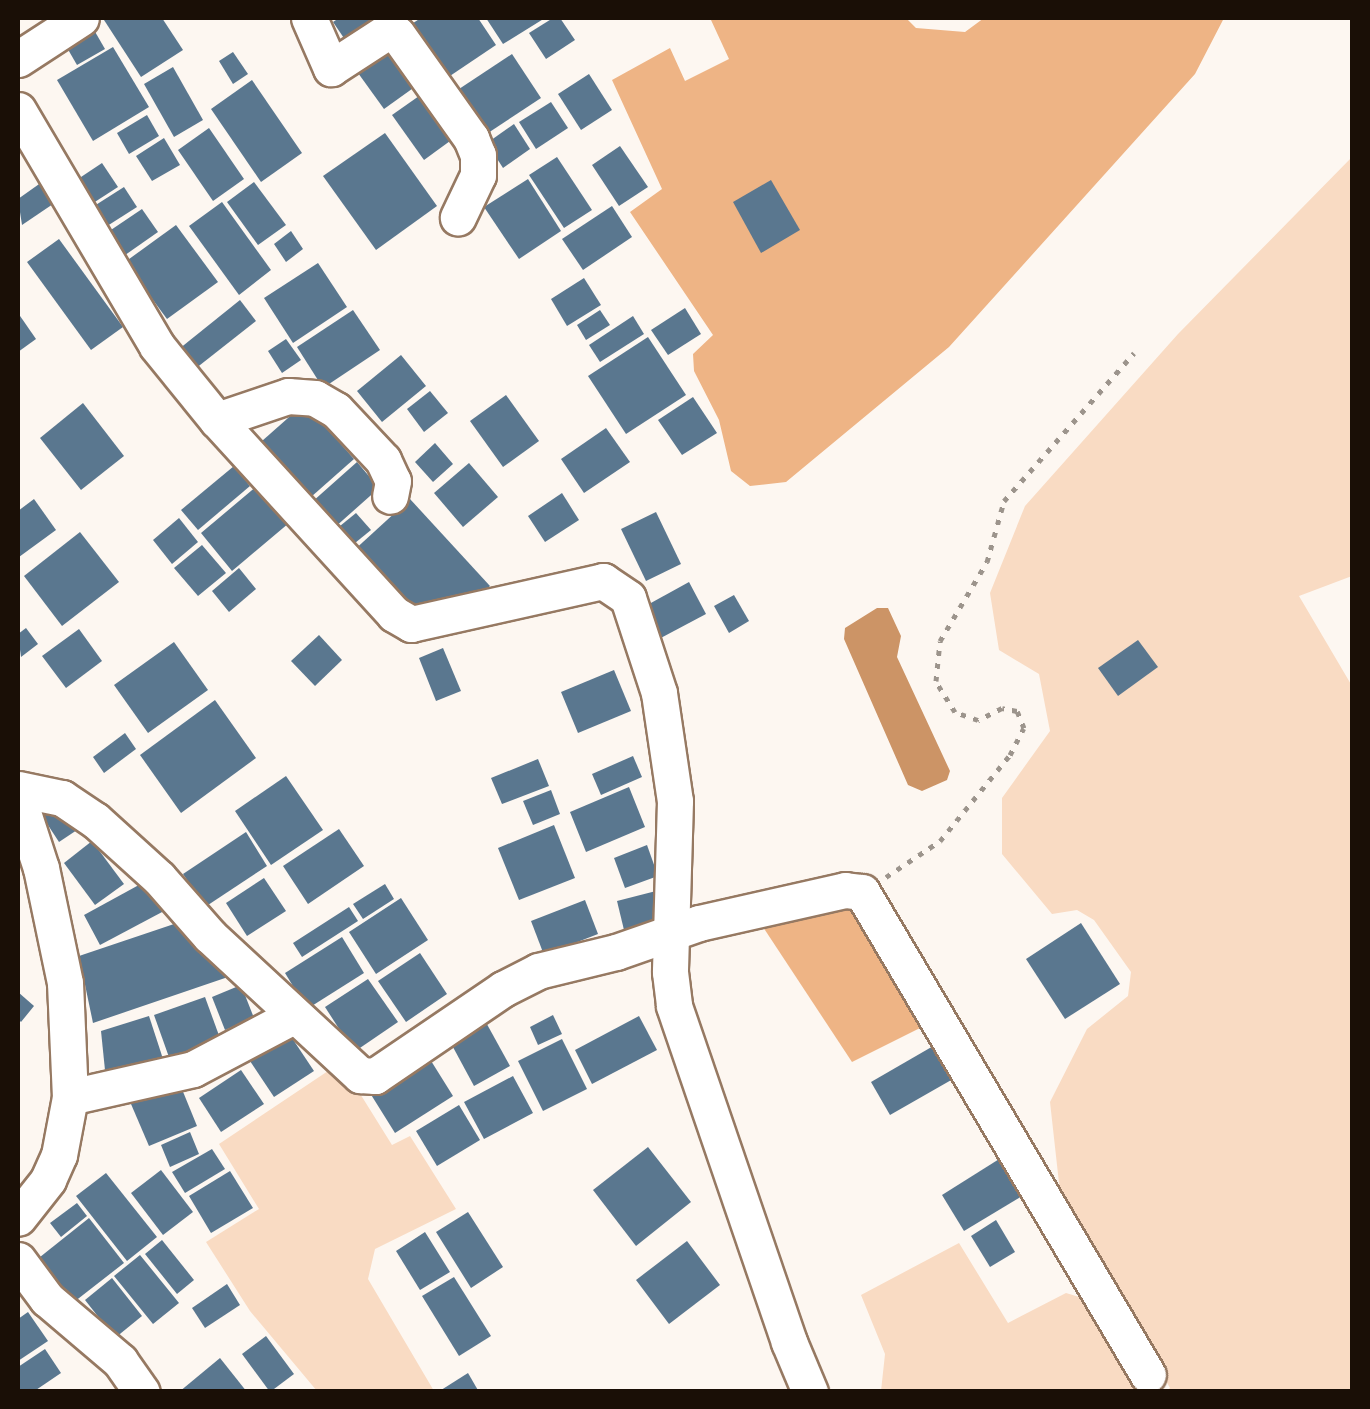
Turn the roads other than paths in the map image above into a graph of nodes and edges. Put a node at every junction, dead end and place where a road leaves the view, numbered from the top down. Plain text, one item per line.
1 (309, 18) edge
2 (71, 20) edge
3 (18, 59) edge
4 (18, 110) edge
5 (458, 217) dead end
6 (218, 420) junction
7 (390, 496) dead end
8 (18, 793) edge
9 (26, 856) edge
10 (672, 932) junction
11 (295, 1015) junction
12 (70, 1097) junction
13 (23, 1202) edge
14 (18, 1260) edge
15 (1148, 1375) dead end
16 (142, 1392) edge
17 (810, 1392) edge

1 - 5 street
2 - 3 street
4 - 6 street
6 - 7 street
6 - 10 street
8 - 9 street
8 - 11 street
9 - 12 street
10 - 11 street
10 - 15 street
10 - 17 street
11 - 12 street
12 - 13 street
14 - 16 street

